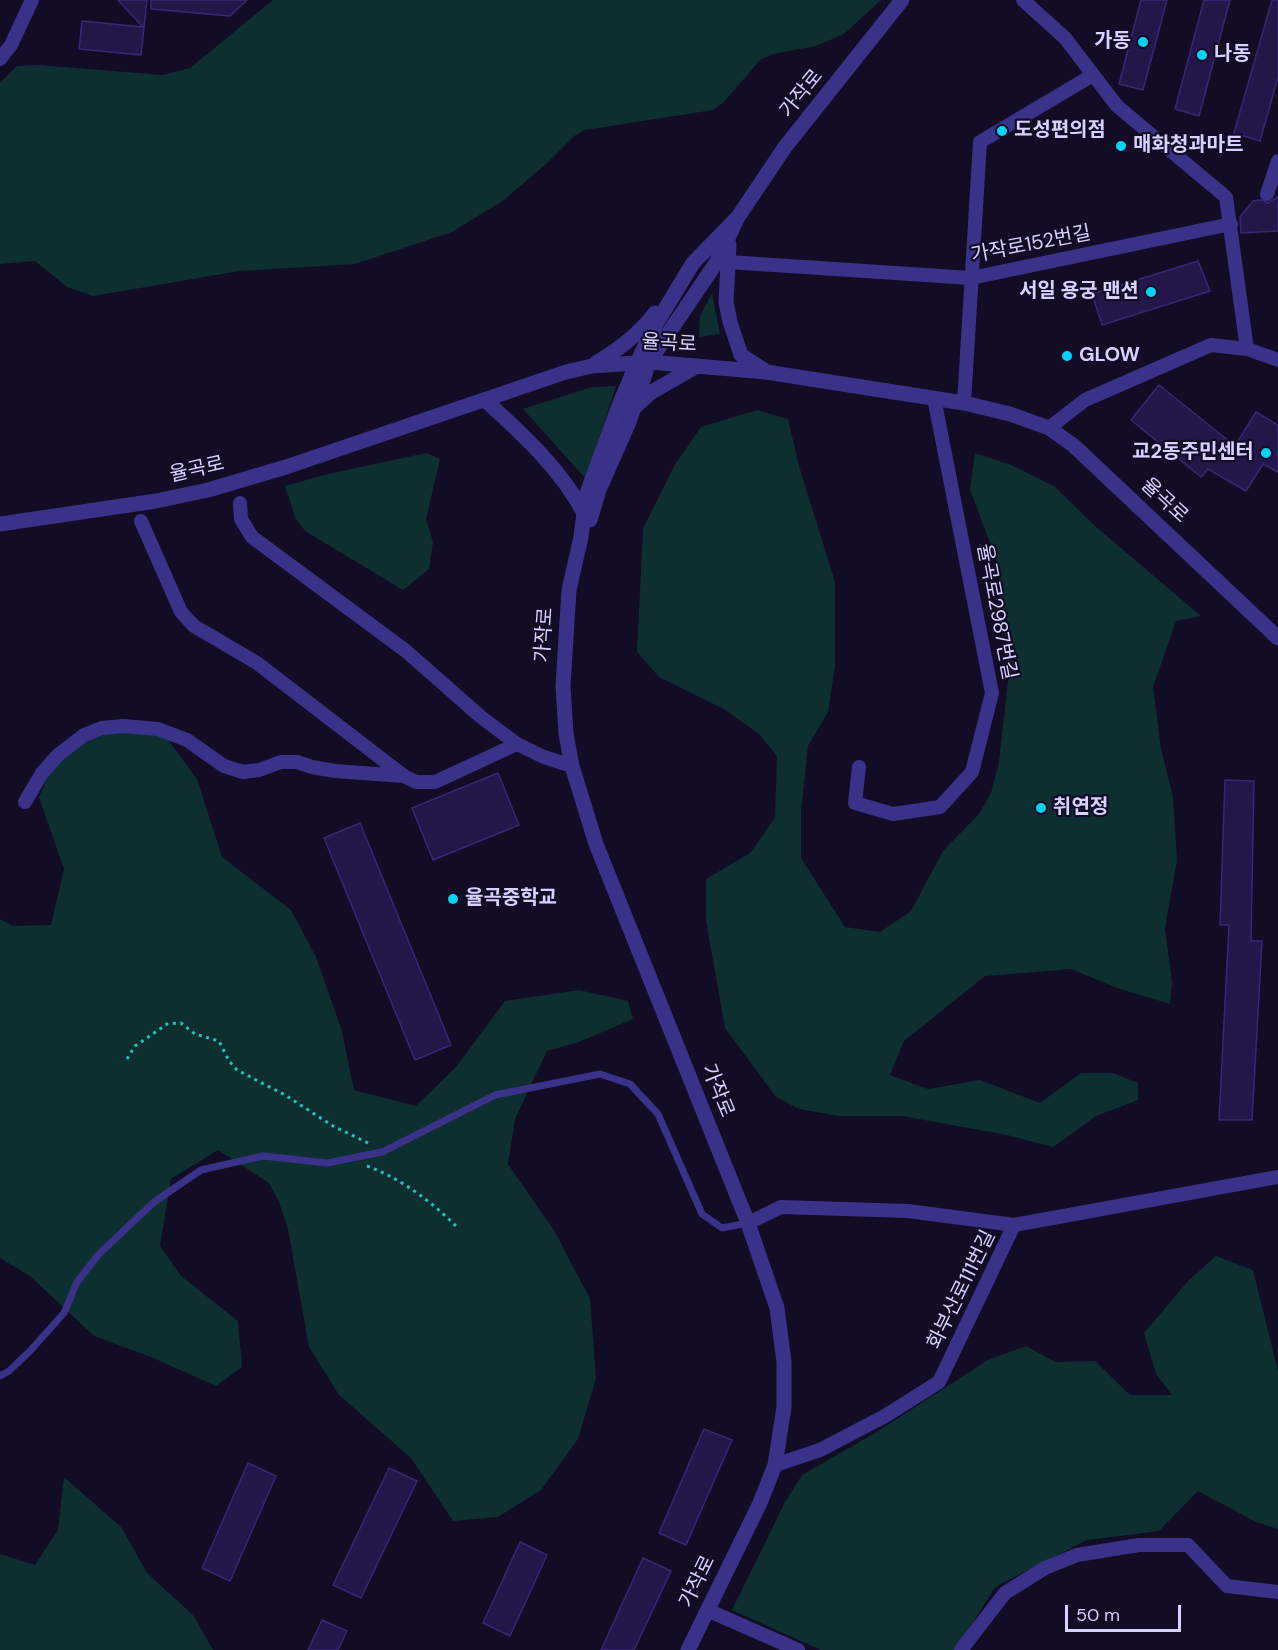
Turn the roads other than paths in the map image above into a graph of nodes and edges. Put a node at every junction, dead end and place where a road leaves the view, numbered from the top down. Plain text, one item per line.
1 (32, 0) edge
2 (902, 0) edge
3 (1023, 0) edge
4 (0, 58) edge
5 (1093, 75) junction
6 (1278, 161) edge
7 (1267, 194) dead end
8 (738, 218) junction
9 (1231, 224) junction
10 (730, 235) junction
11 (728, 262) junction
12 (693, 263) junction
13 (971, 278) junction
14 (1246, 349) junction
15 (1278, 360) edge
16 (643, 363) junction
17 (592, 366) junction
18 (697, 366) junction
19 (766, 372) junction
20 (934, 398) junction
21 (485, 400) junction
22 (964, 403) junction
23 (633, 409) junction
24 (1049, 428) junction
25 (240, 503) dead end
26 (584, 513) junction
27 (141, 521) dead end
28 (0, 524) edge
29 (581, 537) junction
30 (1276, 635) edge
31 (517, 744) junction
32 (572, 766) junction
33 (859, 767) dead end
34 (404, 776) junction
35 (25, 802) dead end
36 (1278, 1178) edge
37 (748, 1223) junction
38 (1014, 1225) junction
39 (0, 1377) edge
40 (775, 1465) junction
41 (1278, 1592) edge
42 (707, 1610) junction
43 (688, 1650) edge
44 (798, 1650) edge
45 (961, 1650) edge

1 - 4 street
2 - 8 street, 가작로
3 - 5 street
5 - 9 street
5 - 13 street
6 - 7 street
8 - 10 street, 가작로
8 - 12 street, 가작로
9 - 13 street, 가작로152번길
9 - 14 street
10 - 11 street
10 - 16 street, 가작로
11 - 13 street, 가작로152번길
11 - 19 street
12 - 16 street, 가작로
12 - 17 street
13 - 22 street
14 - 15 street
14 - 24 street
16 - 17 street, 율곡로
16 - 18 street, 율곡로
16 - 23 street, 가작로
16 - 26 street, 가작로
17 - 21 street, 율곡로
18 - 19 street, 율곡로
18 - 23 street
19 - 20 street, 율곡로
20 - 22 street, 율곡로
20 - 33 street, 율곡로2987번길
21 - 26 street
21 - 28 street, 율곡로
22 - 24 street, 율곡로
23 - 29 street, 가작로
24 - 30 street, 율곡로
25 - 31 street
26 - 29 street, 가작로
27 - 34 street
29 - 32 street, 가작로
31 - 32 street
31 - 34 street
32 - 37 street, 가작로
34 - 35 street
36 - 38 street, 화부산로111번길
37 - 38 street
37 - 39 lane
37 - 40 street, 가작로
38 - 40 street, 화부산로111번길
40 - 42 street, 가작로
41 - 45 street
42 - 43 street, 가작로
42 - 44 street

